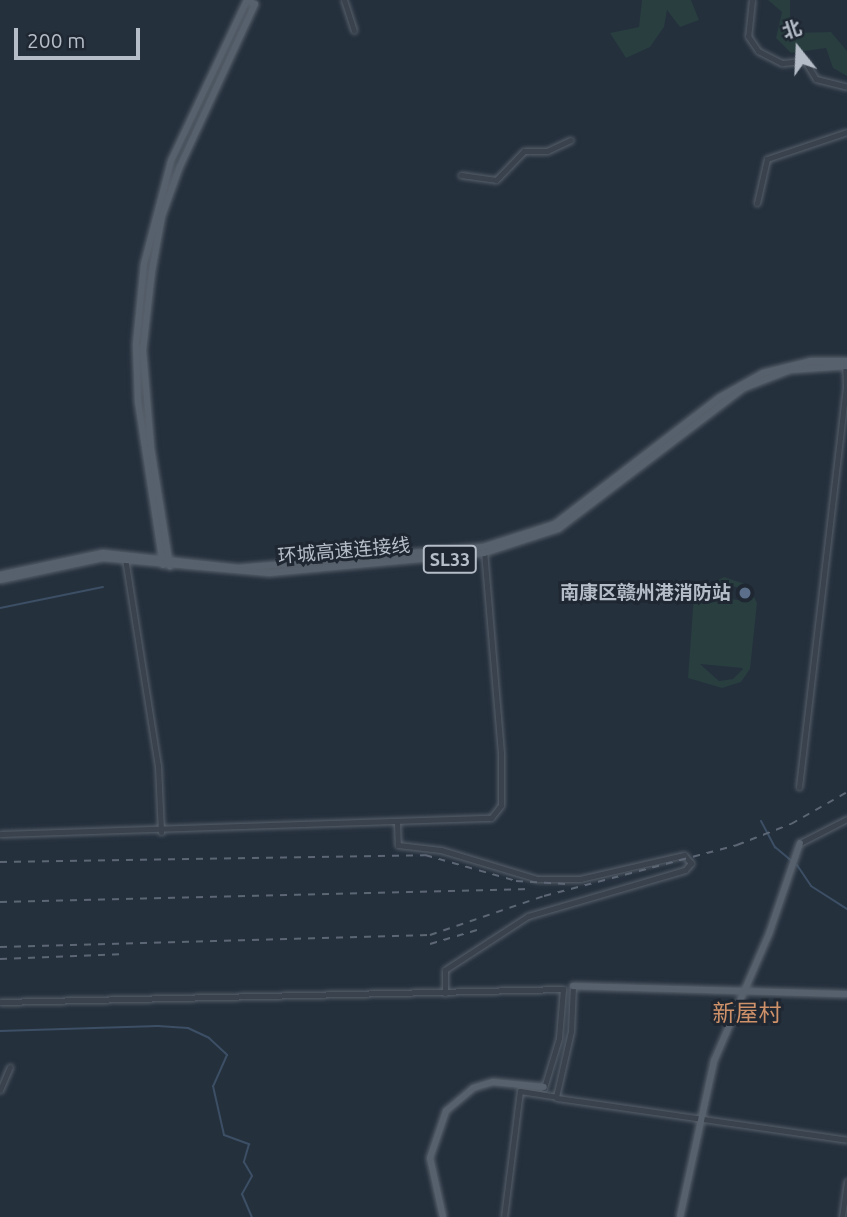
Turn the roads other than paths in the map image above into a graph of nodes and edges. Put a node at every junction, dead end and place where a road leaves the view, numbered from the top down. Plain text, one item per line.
1 (344, 0) edge
2 (752, 0) edge
3 (354, 30) dead end
4 (847, 87) edge
5 (847, 132) edge
6 (571, 139) dead end
7 (461, 175) dead end
8 (757, 202) dead end
9 (846, 363) edge
10 (484, 550) junction
11 (125, 556) junction
12 (166, 562) junction
13 (0, 577) edge
14 (799, 787) dead end
15 (847, 819) edge
16 (397, 822) junction
17 (161, 832) junction
18 (0, 834) edge
19 (800, 843) joint
20 (573, 986) joint
21 (743, 990) junction
22 (445, 993) junction
23 (847, 994) edge
24 (0, 1002) edge
25 (10, 1067) dead end
26 (544, 1088) joint
27 (0, 1090) edge
28 (557, 1098) dead end
29 (700, 1118) junction
30 (847, 1140) edge
31 (847, 1181) edge
32 (445, 1217) edge
33 (504, 1217) edge
34 (680, 1217) edge
35 (842, 1217) edge

1 - 3 street
2 - 4 street
5 - 8 street
6 - 7 street
9 - 10 main road, 环城高速连接线 / SL33
9 - 14 street
10 - 12 main road, 环城高速连接线 / SL33
10 - 16 street
11 - 12 main road, 环城高速连接线 / SL33
11 - 13 main road, 环城高速连接线 / SL33
11 - 17 street
12 - 12 main road
15 - 19 street
16 - 17 street
16 - 22 street
17 - 18 street
19 - 21 main road
20 - 21 main road
20 - 33 street
21 - 23 main road
21 - 29 main road
22 - 24 street
22 - 26 street
25 - 27 street
26 - 32 main road
28 - 29 street
29 - 30 street
29 - 34 main road
31 - 35 street

